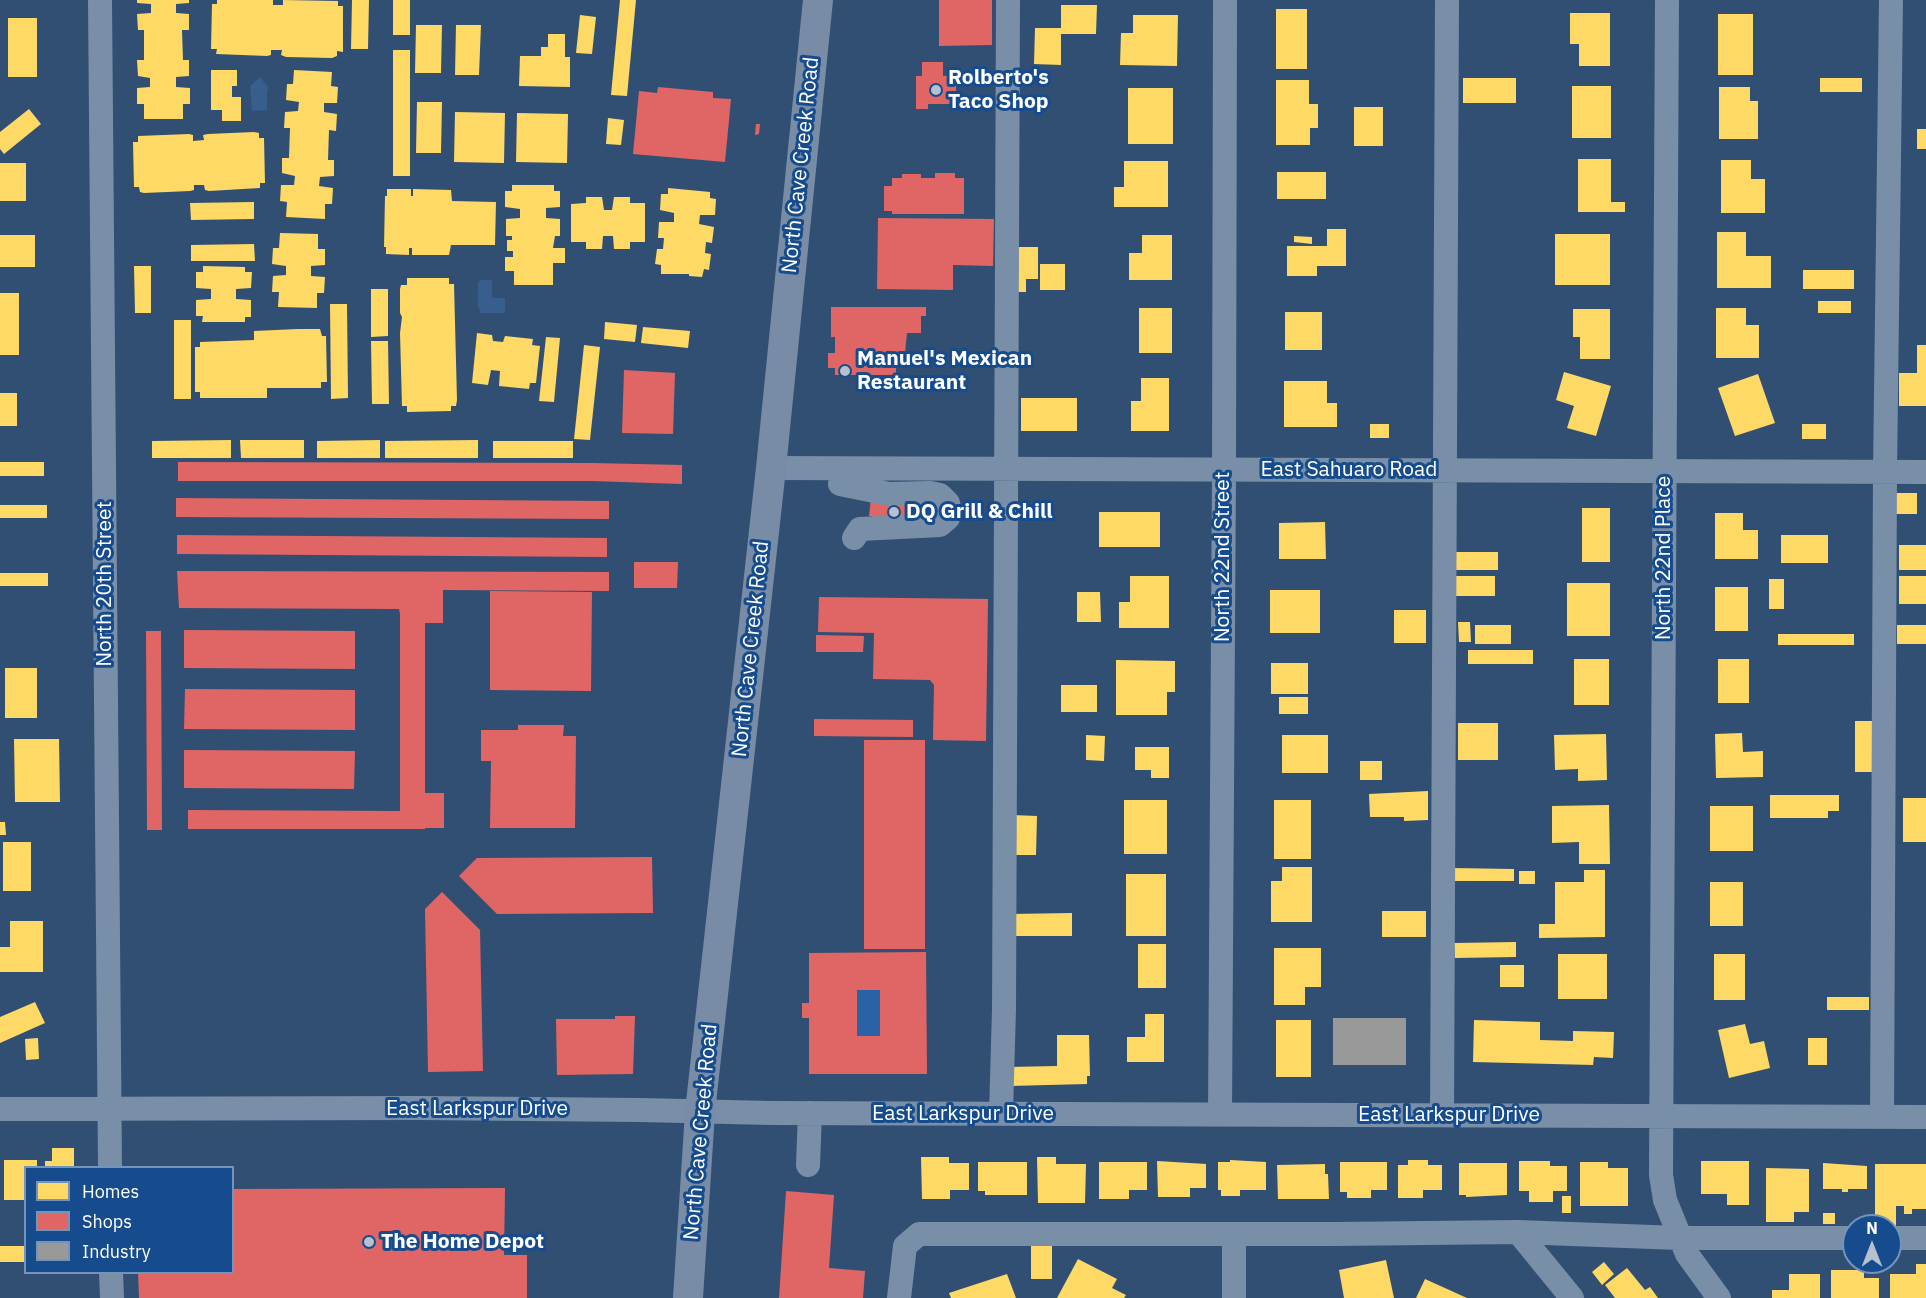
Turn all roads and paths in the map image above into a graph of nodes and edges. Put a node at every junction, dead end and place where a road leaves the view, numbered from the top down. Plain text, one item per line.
1 (99, 0) edge
2 (818, 0) edge
3 (1008, 0) edge
4 (1225, 0) edge
5 (1447, 0) edge
6 (1667, 0) edge
7 (1891, 0) edge
8 (771, 468) junction
9 (1005, 470) junction
10 (1224, 470) junction
11 (1446, 471) junction
12 (1664, 471) junction
13 (1885, 472) junction
14 (1926, 472) edge
15 (840, 484) dead end
16 (854, 538) dead end
17 (0, 1109) edge
18 (108, 1110) junction
19 (700, 1112) junction
20 (810, 1113) junction
21 (1001, 1114) junction
22 (1220, 1114) junction
23 (1442, 1115) junction
24 (1660, 1116) junction
25 (1882, 1117) junction
26 (1926, 1117) edge
27 (808, 1165) dead end
28 (110, 1166) edge
29 (1518, 1232) junction
30 (1234, 1234) junction
31 (1679, 1238) junction
32 (1842, 1238) edge
33 (1902, 1238) edge
34 (1926, 1238) edge
35 (111, 1274) edge
36 (111, 1298) edge
37 (688, 1298) edge
38 (899, 1298) edge
39 (1234, 1298) edge
40 (1572, 1298) edge
41 (1719, 1298) edge

1 - 18 street, North 20th Street
2 - 8 main road, North Cave Creek Road
3 - 9 street
4 - 10 street, North 22nd Street
5 - 11 street
6 - 12 street, North 22nd Place
7 - 13 street
8 - 9 street, East Sahuaro Road
8 - 19 main road, North Cave Creek Road
9 - 10 street, East Sahuaro Road
9 - 21 street
10 - 11 street, East Sahuaro Road
10 - 22 street, North 22nd Street
11 - 12 street, East Sahuaro Road
11 - 23 street
12 - 13 street, East Sahuaro Road
12 - 24 street, North 22nd Place
13 - 14 street, East Sahuaro Road
13 - 25 street
15 - 16 street
17 - 18 street, East Larkspur Drive
18 - 19 street, East Larkspur Drive
18 - 28 street, North 20th Street
19 - 20 street, East Larkspur Drive
19 - 37 main road, North Cave Creek Road
20 - 21 street, East Larkspur Drive
20 - 27 street
21 - 22 street, East Larkspur Drive
22 - 23 street, East Larkspur Drive
23 - 24 street, East Larkspur Drive
24 - 25 street, East Larkspur Drive
24 - 31 street, North 22nd Place
25 - 26 street, East Larkspur Drive
29 - 30 street
29 - 31 street
29 - 40 street
30 - 38 street
30 - 39 street
31 - 32 street
31 - 41 street, North 22nd Place
33 - 34 street
35 - 36 street

